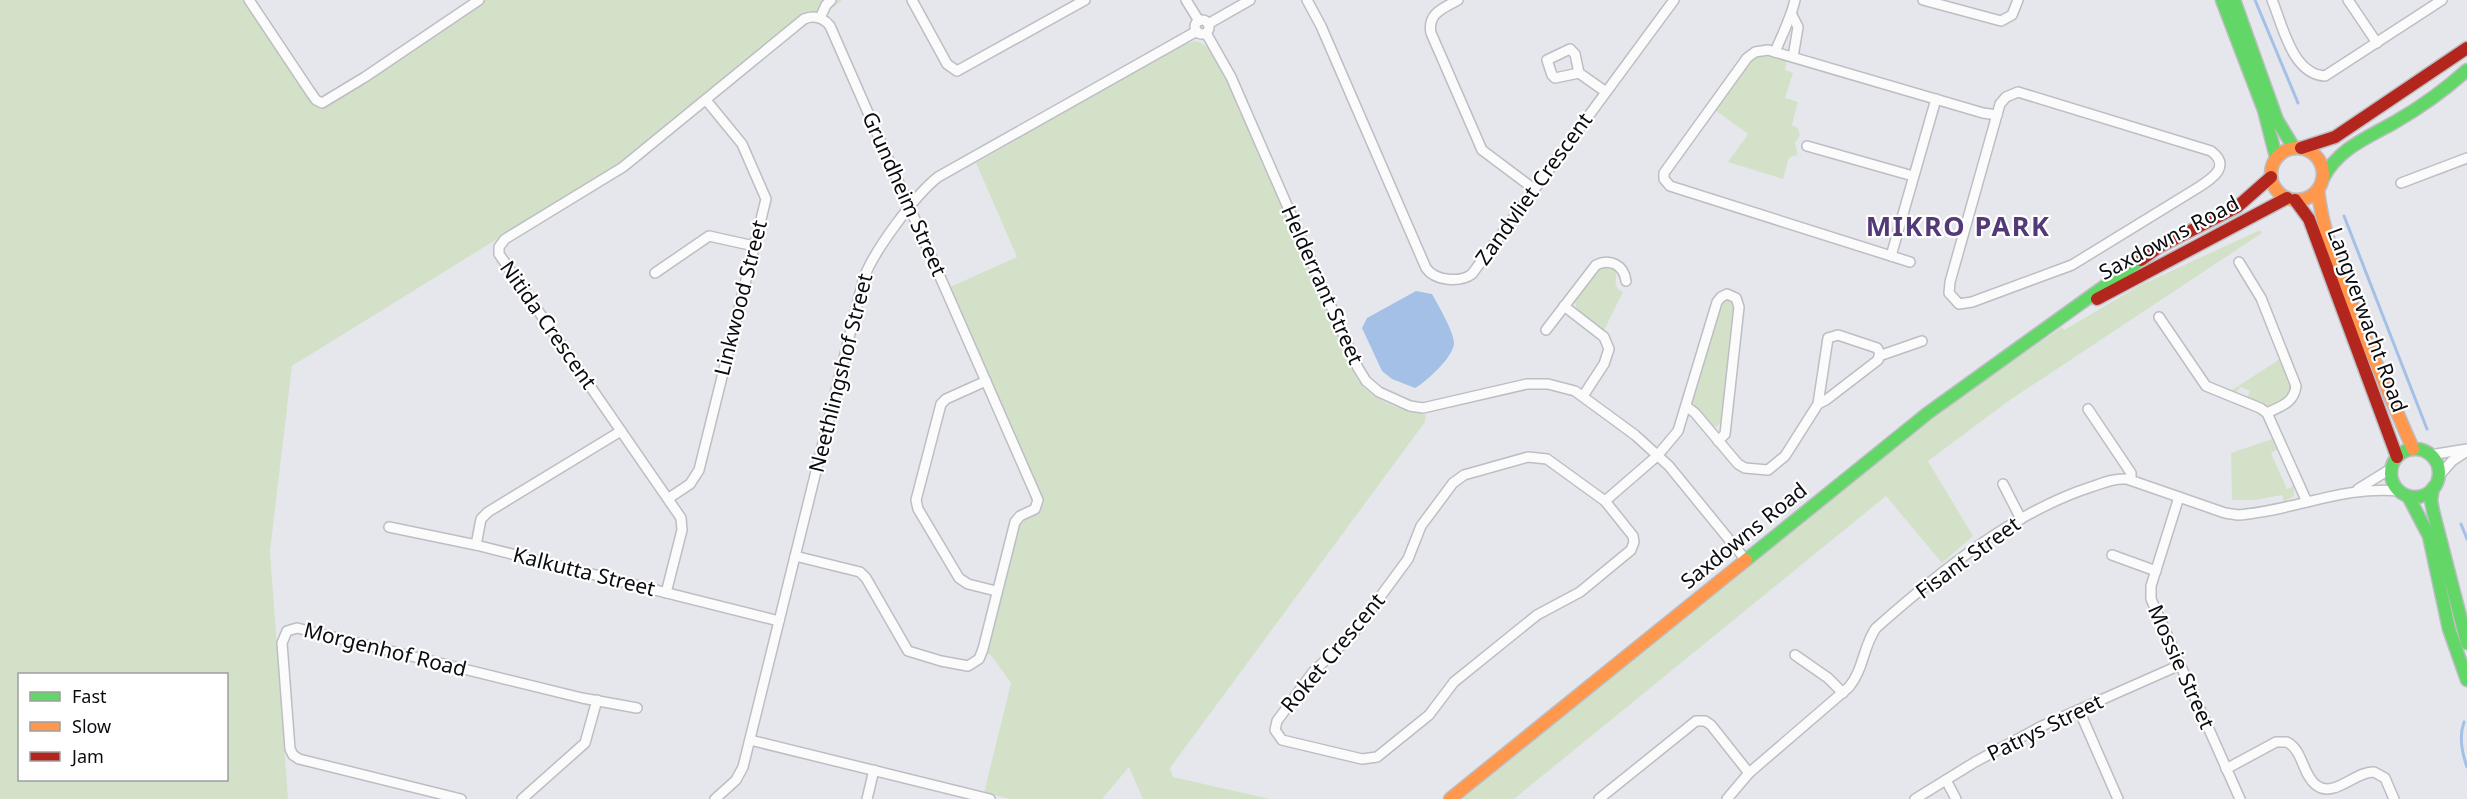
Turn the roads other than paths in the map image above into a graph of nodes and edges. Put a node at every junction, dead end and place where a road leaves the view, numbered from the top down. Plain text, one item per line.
1 (249, 0) edge
2 (479, 0) edge
3 (831, 0) edge
4 (925, 0) edge
5 (1085, 0) edge
6 (1250, 0) edge
7 (1307, 0) edge
8 (1458, 0) edge
9 (1674, 0) edge
10 (1795, 0) edge
11 (1923, 0) edge
12 (2018, 0) edge
13 (2222, 0) edge
14 (2234, 0) edge
15 (2272, 0) edge
16 (2348, 0) edge
17 (2442, 0) edge
18 (1190, 2) edge
19 (913, 3) edge
20 (1792, 15) junction
21 (820, 18) junction
22 (1203, 27) junction
23 (2377, 43) junction
24 (2467, 48) edge
25 (1776, 52) junction
26 (1793, 57) junction
27 (2467, 70) edge
28 (1579, 73) dead end
29 (1606, 92) junction
30 (1936, 99) junction
31 (706, 100) junction
32 (1997, 115) junction
33 (1807, 146) dead end
34 (2297, 148) junction
35 (2276, 157) junction
36 (2467, 158) edge
37 (1913, 176) junction
38 (2271, 177) junction
39 (2323, 178) junction
40 (2401, 183) dead end
41 (1534, 189) junction
42 (2318, 190) junction
43 (2291, 199) junction
44 (910, 208) junction
45 (754, 246) junction
46 (1891, 256) junction
47 (1910, 262) dead end
48 (2239, 262) dead end
49 (655, 273) dead end
50 (1626, 281) dead end
51 (1564, 306) junction
52 (2069, 313) junction
53 (2159, 317) dead end
54 (1546, 330) dead end
55 (1922, 341) dead end
56 (1880, 356) junction
57 (986, 381) junction
58 (1583, 396) junction
59 (1818, 404) junction
60 (1686, 406) junction
61 (2088, 409) dead end
62 (2267, 413) junction
63 (621, 431) junction
64 (1718, 441) junction
65 (2413, 449) junction
66 (2467, 450) edge
67 (2430, 455) junction
68 (1657, 456) junction
69 (2394, 463) junction
70 (2132, 480) junction
71 (2436, 483) junction
72 (2003, 484) dead end
73 (2356, 490) junction
74 (2404, 493) junction
75 (2179, 497) junction
76 (669, 498) junction
77 (1605, 501) junction
78 (2307, 502) junction
79 (2021, 519) junction
80 (389, 527) dead end
81 (476, 545) junction
82 (2112, 555) dead end
83 (795, 556) junction
84 (1745, 559) junction
85 (2156, 571) junction
86 (996, 591) junction
87 (666, 593) junction
88 (779, 621) junction
89 (2467, 643) edge
90 (1795, 655) dead end
91 (2180, 665) junction
92 (2467, 680) edge
93 (1843, 693) junction
94 (597, 700) junction
95 (637, 708) dead end
96 (2079, 710) junction
97 (750, 740) junction
98 (2226, 769) junction
99 (874, 770) junction
100 (1749, 773) junction
101 (1946, 780) junction
102 (461, 799) edge
103 (522, 799) edge
104 (715, 799) edge
105 (867, 799) edge
106 (990, 799) edge
107 (1450, 799) edge
108 (1599, 799) edge
109 (1727, 799) edge
110 (1915, 799) edge
111 (1956, 799) edge
112 (2118, 799) edge
113 (2240, 799) edge
114 (2394, 799) edge

1 - 2 street
3 - 21 street
4 - 19 street
5 - 19 street
6 - 22 street, Neethlingshof Street
7 - 41 street, Zandvliet Crescent
8 - 41 street
9 - 29 street, Zandvliet Crescent
10 - 20 street
11 - 12 street
13 - 35 street
14 - 34 street
15 - 23 street
16 - 23 street
17 - 23 street
18 - 22 street, Helderrant Street
20 - 25 street
20 - 26 street
21 - 31 street
21 - 44 street, Grundheim Street
22 - 44 street, Neethlingshof Street
22 - 58 street, Helderrant Street
24 - 34 street
25 - 26 street
25 - 46 street
26 - 30 street
27 - 39 street
28 - 29 street
29 - 41 street, Zandvliet Crescent
30 - 32 street
30 - 37 street
31 - 45 street, Linkwood Street
31 - 63 street, Nitida Crescent
32 - 32 street
33 - 37 street
34 - 35 street
34 - 39 street
35 - 38 street
36 - 40 street
37 - 46 street
38 - 43 street
38 - 52 street, Saxdowns Road
39 - 42 street
42 - 43 street
42 - 65 street, Langverwacht Road
43 - 52 street, Saxdowns Road
43 - 69 street, Langverwacht Road
44 - 57 street, Grundheim Street
44 - 83 street, Neethlingshof Street
45 - 49 street
45 - 76 street, Linkwood Street
46 - 47 street
48 - 62 street
50 - 51 street
51 - 54 street
51 - 58 street
52 - 84 street, Saxdowns Road
53 - 62 street
55 - 56 street
56 - 59 street
56 - 59 street
57 - 86 street, Grundheim Street
57 - 86 street
58 - 68 street, Helderrant Street
59 - 64 street
60 - 64 street
60 - 64 street
60 - 68 street
61 - 70 street
62 - 78 street
63 - 76 street, Nitida Crescent
63 - 81 street
65 - 67 street
65 - 69 street
66 - 67 street
66 - 71 street
67 - 71 street
68 - 77 street
68 - 84 street, Helderrant Street
69 - 73 street, Fisant Street
69 - 74 street
70 - 75 street, Fisant Street
70 - 79 street, Fisant Street
71 - 74 street
71 - 89 street
72 - 79 street
73 - 74 street, Fisant Street
73 - 78 street, Fisant Street
74 - 92 street
75 - 78 street, Fisant Street
75 - 85 street, Mossie Street
76 - 87 street, Nitida Crescent
77 - 77 street, Roket Crescent
79 - 93 street, Fisant Street
80 - 81 street, Kalkutta Street
81 - 87 street, Kalkutta Street
82 - 85 street
83 - 86 street
83 - 88 street, Neethlingshof Street
84 - 107 street, Saxdowns Road
85 - 91 street, Mossie Street
87 - 88 street, Kalkutta Street
88 - 97 street, Neethlingshof Street
90 - 93 street
91 - 96 street, Patrys Street
91 - 98 street, Mossie Street
93 - 100 street, Fisant Street
94 - 95 street, Morgenhof Road
94 - 102 street, Morgenhof Road
94 - 103 street
96 - 101 street, Patrys Street
96 - 112 street
97 - 99 street
97 - 104 street, Neethlingshof Street
98 - 113 street, Mossie Street
98 - 114 street
99 - 105 street
99 - 106 street
100 - 108 street
100 - 109 street, Fisant Street
101 - 110 street, Patrys Street
101 - 111 street

